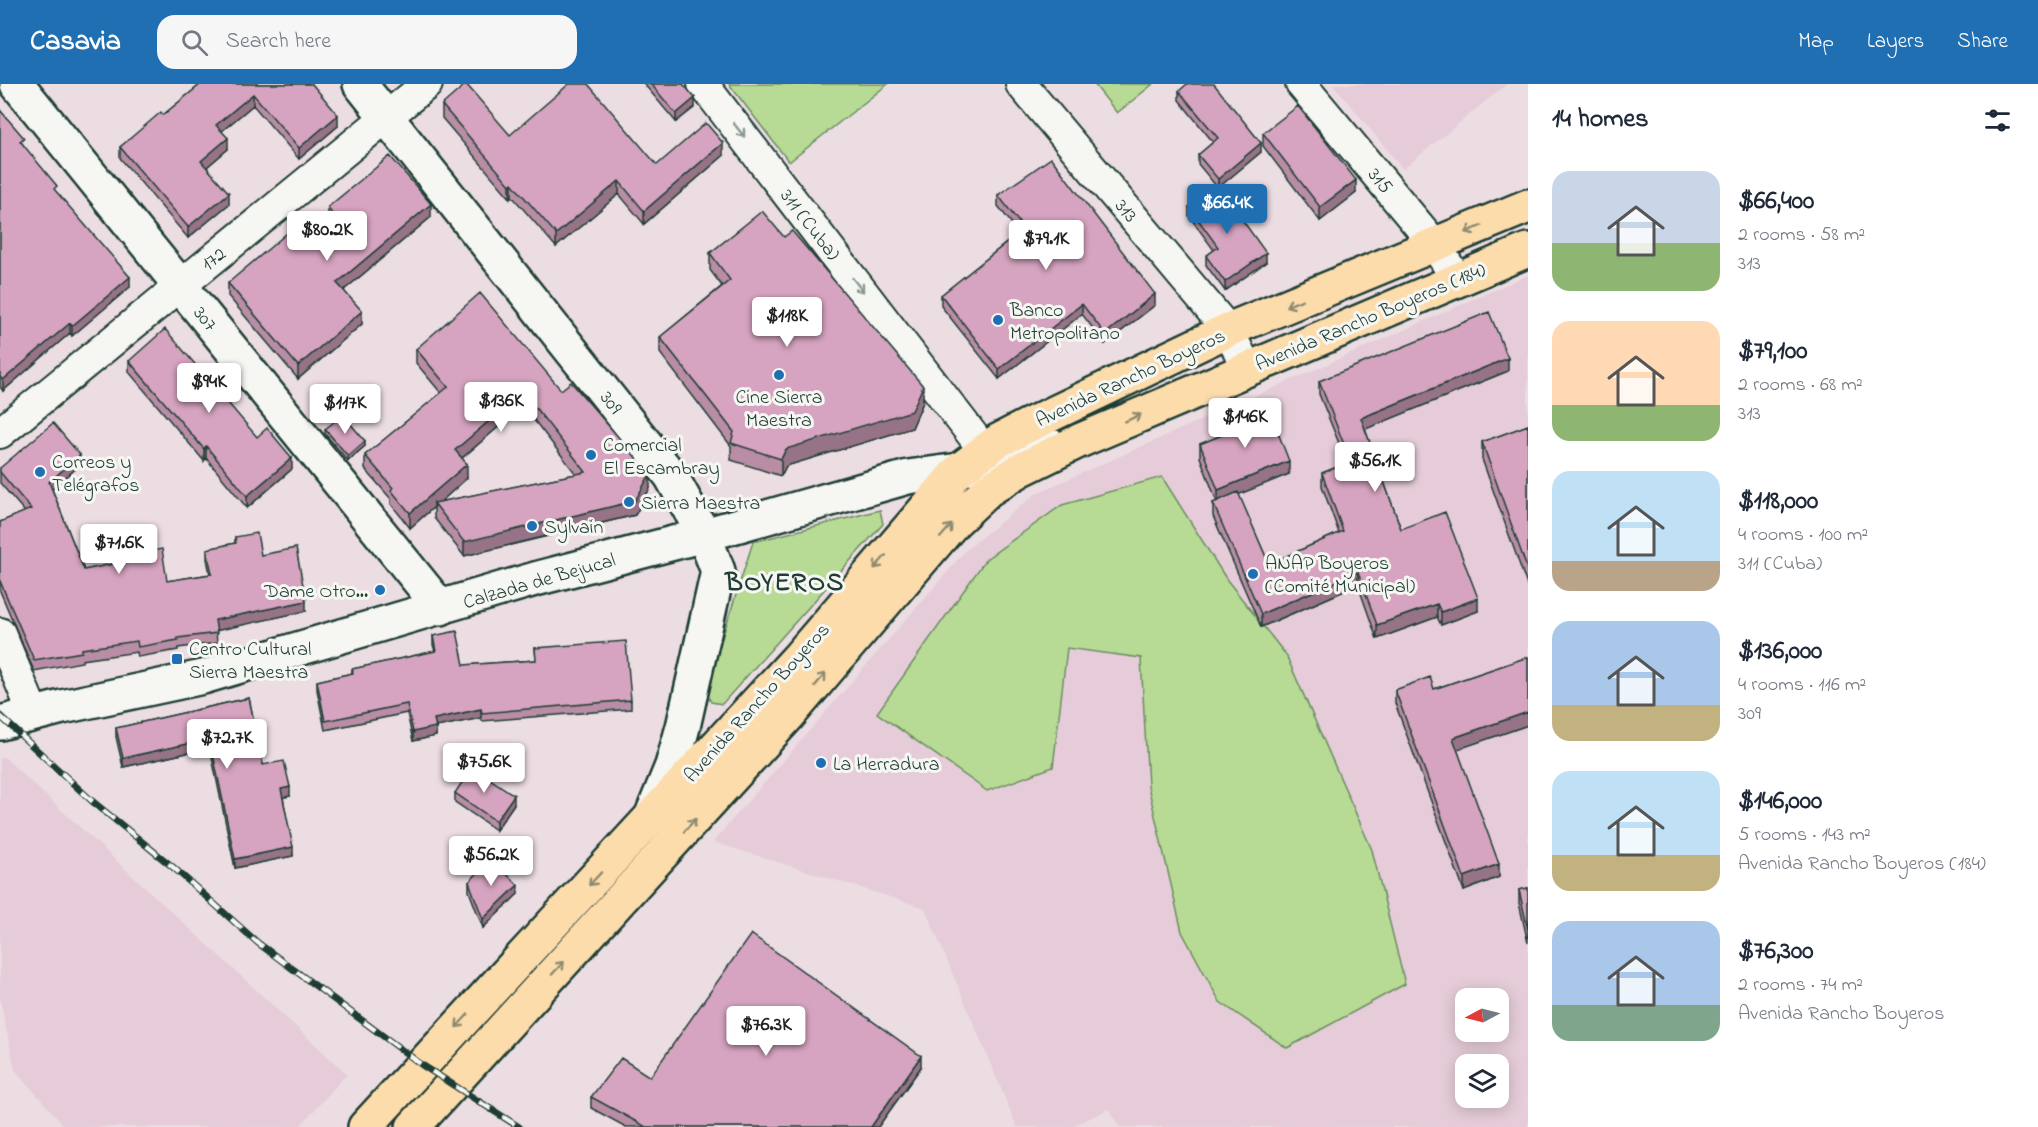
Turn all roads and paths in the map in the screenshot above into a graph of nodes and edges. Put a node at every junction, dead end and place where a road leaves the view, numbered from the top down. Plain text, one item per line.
1 (17, 84) edge
2 (360, 84) edge
3 (426, 84) edge
4 (703, 84) edge
5 (1020, 84) edge
6 (1301, 84) edge
7 (387, 116) junction
8 (1528, 206) edge
9 (1435, 245) junction
10 (1528, 250) edge
11 (1457, 279) junction
12 (180, 285) junction
13 (1228, 330) junction
14 (1248, 368) junction
15 (0, 433) edge
16 (1079, 441) junction
17 (984, 450) junction
18 (959, 470) junction
19 (704, 535) junction
20 (441, 608) junction
21 (0, 633) edge
22 (34, 715) junction
23 (0, 723) edge
24 (650, 821) junction
25 (617, 904) junction
26 (365, 1127) edge
27 (413, 1127) edge

1 - 12 main road, 307
2 - 7 main road, 309
3 - 7 street, 172
4 -> 17 street, 311 (Cuba)
5 - 13 street, 313
6 - 9 street, 315
7 - 12 street, 172
7 - 19 main road, 309
8 -> 9 main road, Avenida Rancho Boyeros
9 - 11 street, 315
9 -> 13 main road, Avenida Rancho Boyeros
10 - 11 main road, Avenida Rancho Boyeros (184)
11 - 14 main road, Avenida Rancho Boyeros (184)
12 - 15 street, 172
12 - 20 main road, 307
13 - 14 street, 313
13 - 17 main road, Avenida Rancho Boyeros
16 -> 14 main road, Avenida Rancho Boyeros (184)
16 - 18 main road, Calzada de Bejucal
25 -> 16 main road, Avenida Rancho Boyeros
17 - 18 main road, Avenida Rancho Boyeros
18 - 19 main road, Calzada de Bejucal
18 -> 24 main road, Avenida Rancho Boyeros
19 - 20 main road, Calzada de Bejucal
19 - 24 main road, 309
20 - 22 main road, Calzada de Bejucal
21 - 22 street
22 - 23 main road, Calzada de Bejucal
24 - 25 main road, 309
24 -> 26 main road, Avenida Rancho Boyeros
27 -> 25 main road, Avenida Rancho Boyeros

